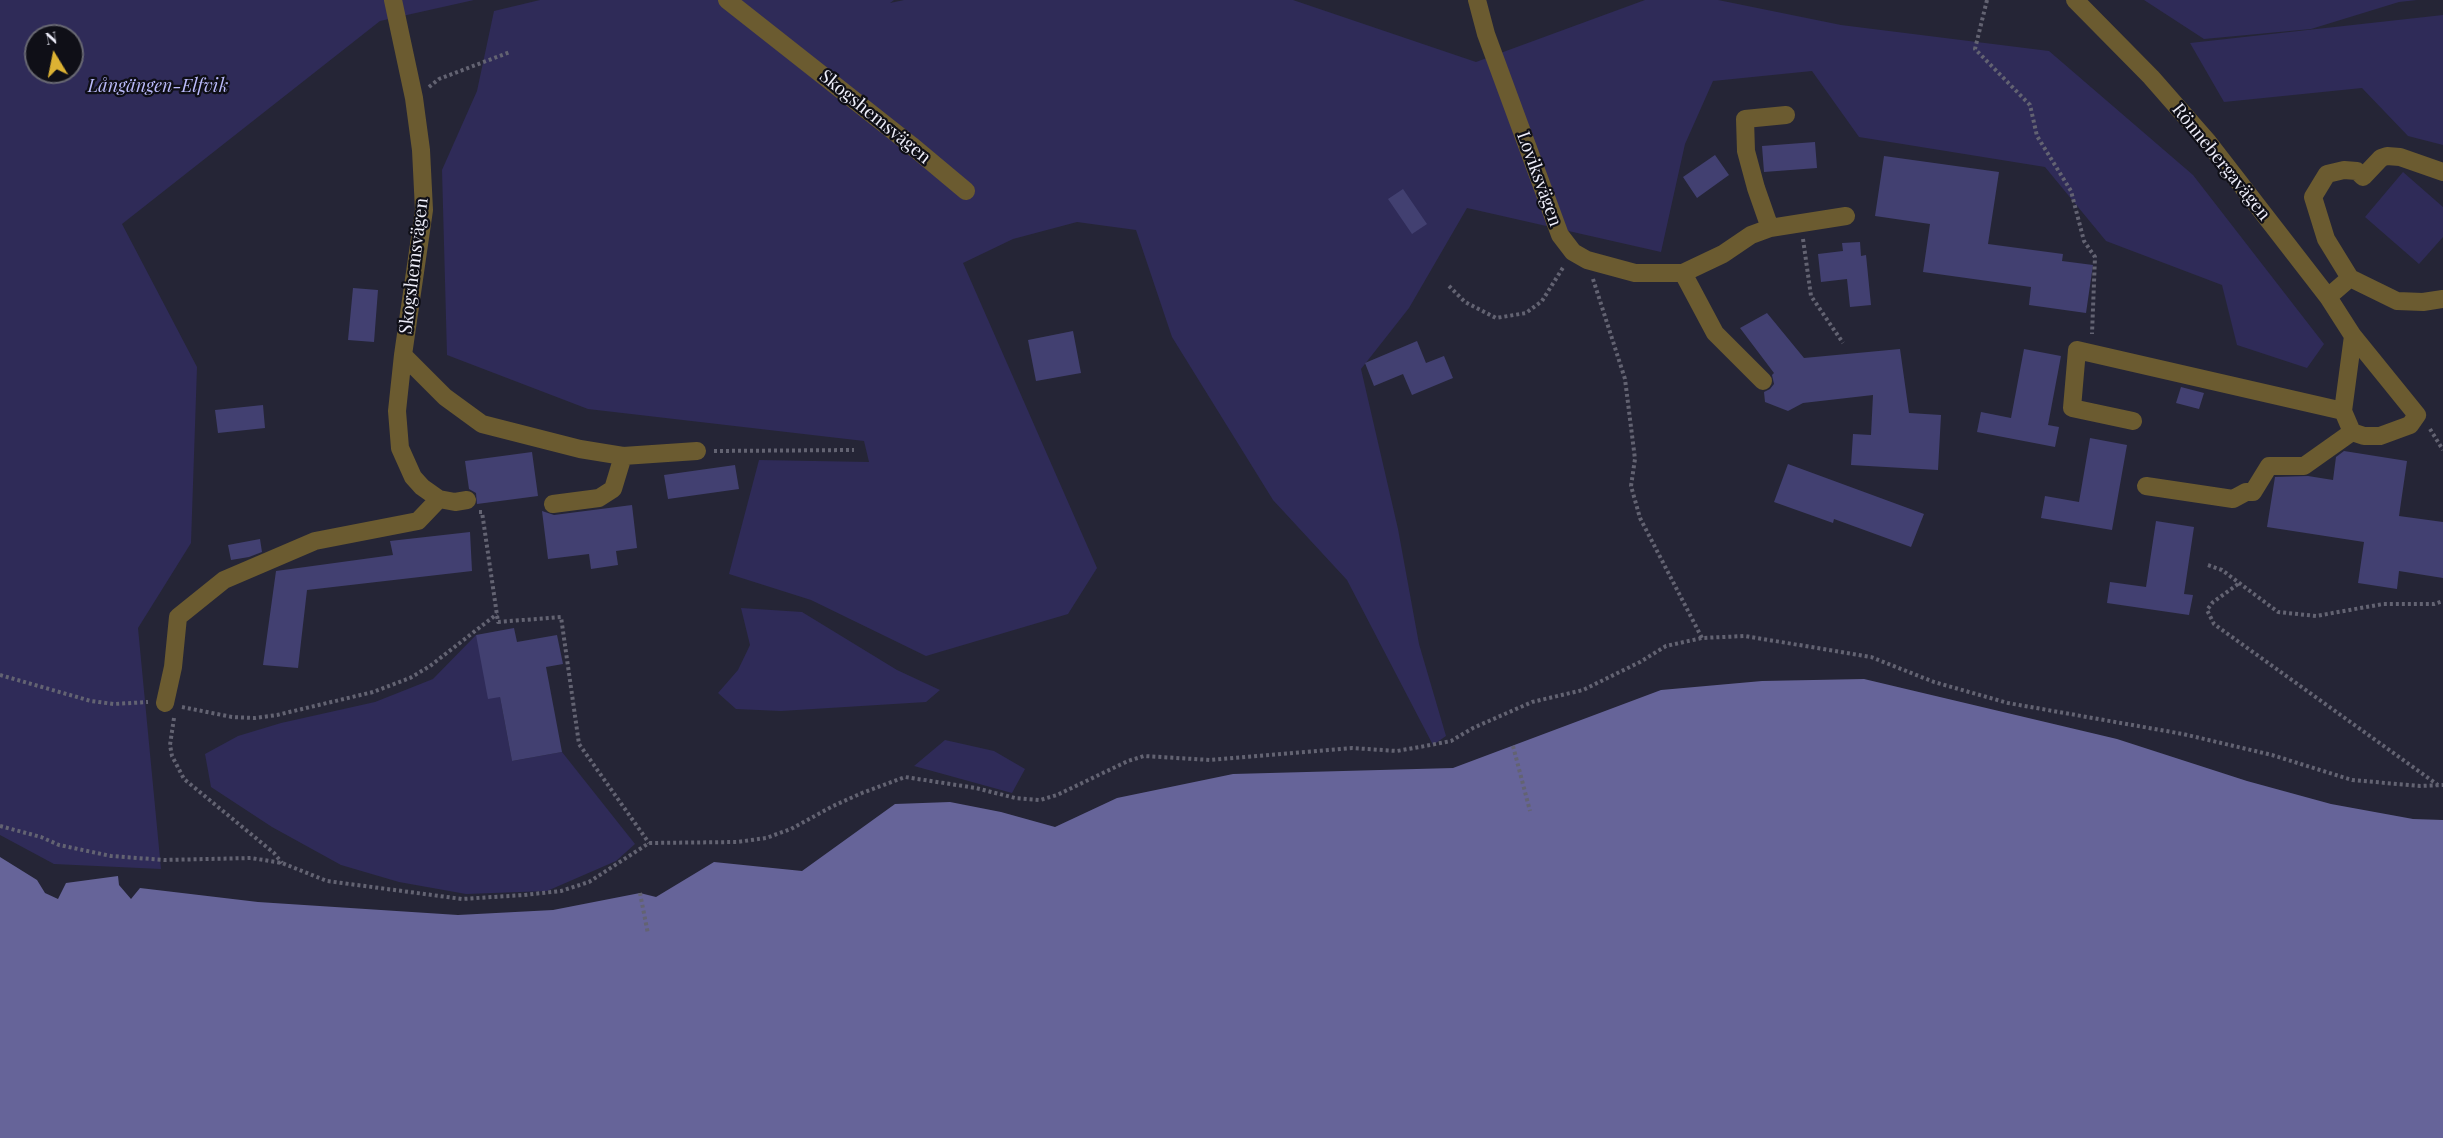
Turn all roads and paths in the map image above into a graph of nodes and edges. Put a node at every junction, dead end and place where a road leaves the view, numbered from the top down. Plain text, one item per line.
1 (393, 0) edge
2 (727, 0) edge
3 (1477, 0) edge
4 (1987, 0) edge
5 (2075, 0) edge
6 (510, 52) dead end
7 (414, 98) junction
8 (1785, 115) dead end
9 (2443, 172) edge
10 (966, 191) dead end
11 (1846, 216) dead end
12 (1800, 223) junction
13 (1770, 228) junction
14 (1580, 256) junction
15 (1683, 273) junction
16 (2350, 278) junction
17 (1449, 286) dead end
18 (2328, 297) junction
19 (2443, 299) edge
20 (2353, 336) junction
21 (1843, 343) dead end
22 (2091, 353) junction
23 (403, 355) junction
24 (1764, 381) dead end
25 (2343, 411) junction
26 (2417, 416) junction
27 (2133, 421) dead end
28 (2352, 432) junction
29 (854, 450) dead end
30 (2443, 450) edge
31 (698, 451) joint
32 (622, 456) junction
33 (2146, 486) dead end
34 (440, 498) junction
35 (467, 500) joint
36 (553, 504) dead end
37 (2208, 565) dead end
38 (2238, 584) junction
39 (2443, 601) edge
40 (497, 614) junction
41 (1702, 638) junction
42 (0, 675) edge
43 (170, 704) junction
44 (1513, 746) dead end
45 (2441, 785) edge
46 (1530, 811) dead end
47 (0, 826) edge
48 (649, 843) junction
49 (282, 863) junction
50 (640, 893) dead end
51 (648, 934) dead end

1 - 7 street, Skogshemsvägen
2 - 10 street, Skogshemsvägen
3 - 14 street, Loviksvägen
4 - 22 path
5 - 18 street, Rönnebergavägen
6 - 7 path
7 - 23 street, Skogshemsvägen
8 - 13 street
9 - 16 street
11 - 12 street
12 - 13 street
12 - 21 path
13 - 15 street
14 - 15 street
14 - 17 path
14 - 41 path
15 - 24 street
16 - 18 street
16 - 19 street
18 - 20 street, Rönnebergavägen
20 - 25 street
20 - 26 street, Rönnebergavägen
22 - 25 street
22 - 27 street
23 - 32 street, Skogshemsvägen
23 - 34 street, Skogshemsvägen
25 - 28 street
26 - 28 street
26 - 30 path
28 - 33 street
29 - 31 path
31 - 32 street, Skogshemsvägen
32 - 36 street
34 - 35 street
34 - 43 street
35 - 40 path
37 - 38 path
38 - 39 path
38 - 45 path
40 - 43 path
40 - 48 path
41 - 45 path
41 - 48 path
42 - 43 path
43 - 49 path
44 - 46 path
47 - 49 path
48 - 49 path
50 - 51 path

